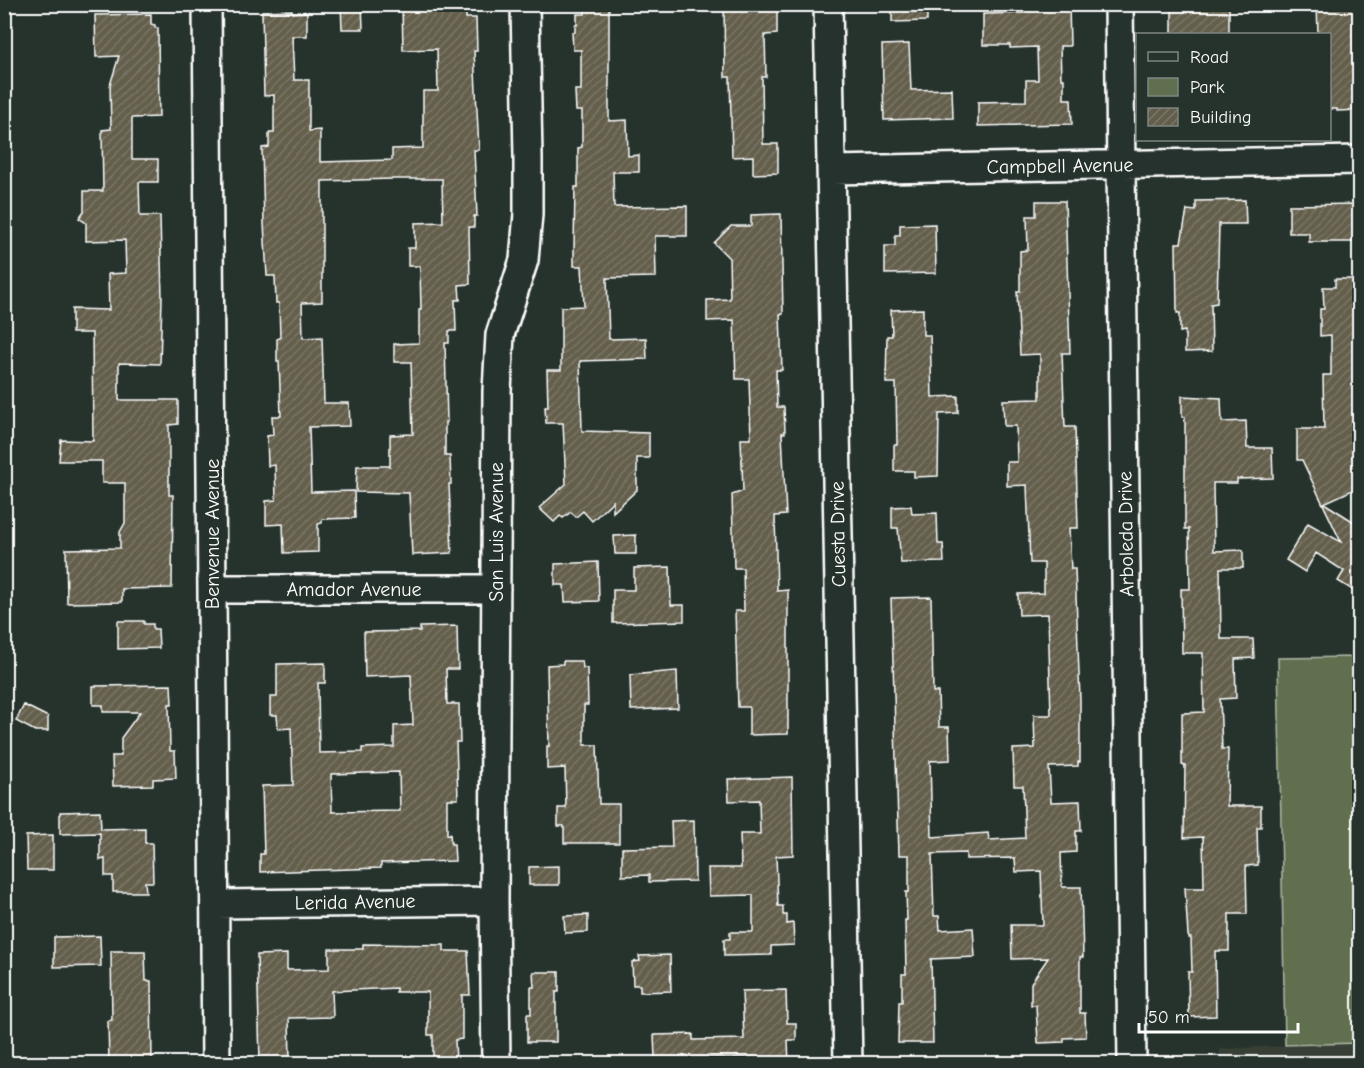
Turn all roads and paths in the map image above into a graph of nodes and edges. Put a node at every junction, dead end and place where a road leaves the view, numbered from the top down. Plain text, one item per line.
1 (207, 4) edge
2 (525, 4) edge
3 (828, 4) edge
4 (1119, 4) edge
5 (1359, 160) edge
6 (1121, 164) junction
7 (832, 170) junction
8 (212, 589) junction
9 (496, 589) junction
10 (494, 901) junction
11 (215, 904) junction
12 (216, 1064) edge
13 (496, 1064) edge
14 (848, 1064) edge
15 (1132, 1064) edge

1 - 8 street, Benvenue Avenue
2 - 9 street, San Luis Avenue
3 - 7 street, Cuesta Drive
4 - 6 street, Arboleda Drive
5 - 6 street, Campbell Avenue
6 - 7 street, Campbell Avenue
6 - 15 street, Arboleda Drive
7 - 14 street, Cuesta Drive
8 - 9 street, Amador Avenue
8 - 11 street, Benvenue Avenue
9 - 10 street, San Luis Avenue
10 - 11 street, Lerida Avenue
10 - 13 street, San Luis Avenue
11 - 12 street, Benvenue Avenue

